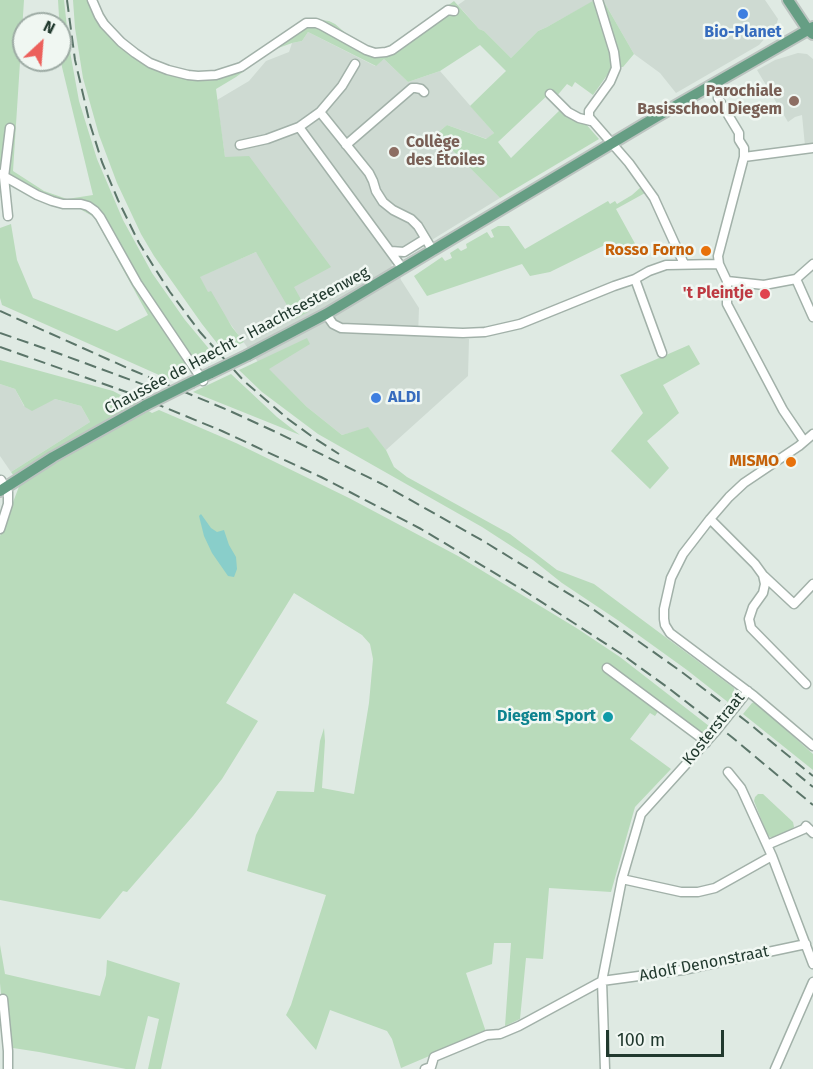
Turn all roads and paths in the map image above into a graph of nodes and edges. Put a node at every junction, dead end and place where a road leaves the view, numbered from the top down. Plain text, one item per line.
1 (92, 0) edge
2 (597, 0) edge
3 (788, 0) edge
4 (454, 11) dead end
5 (811, 30) edge
6 (355, 64) dead end
7 (424, 92) dead end
8 (550, 94) dead end
9 (718, 98) dead end
10 (320, 112) junction
11 (591, 121) junction
12 (299, 127) junction
13 (10, 128) dead end
14 (240, 144) dead end
15 (612, 144) junction
16 (346, 145) junction
17 (813, 148) edge
18 (744, 157) junction
19 (2, 176) edge
20 (8, 216) dead end
21 (425, 239) junction
22 (390, 251) junction
23 (433, 251) junction
24 (684, 264) junction
25 (719, 264) junction
26 (813, 264) edge
27 (403, 269) junction
28 (635, 279) junction
29 (796, 279) junction
30 (727, 281) junction
31 (327, 315) junction
32 (813, 317) edge
33 (662, 353) dead end
34 (200, 376) junction
35 (813, 434) edge
36 (804, 441) junction
37 (2, 486) edge
38 (710, 519) junction
39 (0, 530) edge
40 (764, 575) junction
41 (813, 584) edge
42 (607, 668) dead end
43 (806, 684) dead end
44 (748, 692) junction
45 (705, 743) junction
46 (813, 746) edge
47 (728, 772) dead end
48 (809, 830) edge
49 (767, 844) junction
50 (772, 856) junction
51 (622, 879) junction
52 (806, 944) junction
53 (813, 964) edge
54 (602, 981) junction
55 (813, 982) edge
56 (3, 999) dead end
57 (809, 1001) edge
58 (429, 1068) edge
59 (8, 1069) edge
60 (605, 1069) edge
61 (775, 1069) edge

1 - 4 street
2 - 11 street
3 - 5 main road
5 - 15 main road, Chaussée de Haecht - Haachtsesteenweg
6 - 10 street
7 - 16 street
8 - 11 street
9 - 18 street
10 - 12 street
10 - 16 street
11 - 15 street
12 - 14 street
12 - 22 street
13 - 19 street
15 - 23 main road, Chaussée de Haecht - Haachtsesteenweg
15 - 24 street
16 - 21 street
17 - 18 street
18 - 25 street
19 - 20 street
19 - 34 street
21 - 22 street
21 - 23 street
22 - 27 street
23 - 27 main road, Chaussée de Haecht - Haachtsesteenweg
24 - 25 street
24 - 28 street
25 - 30 street
26 - 29 street
27 - 31 main road, Chaussée de Haecht - Haachtsesteenweg
28 - 31 street
28 - 33 street
29 - 30 street
29 - 32 street
30 - 36 street
31 - 34 main road, Chaussée de Haecht - Haachtsesteenweg, bridge
34 - 37 main road, Chaussée de Haecht - Haachtsesteenweg, bridge
35 - 36 street, Kosterstraat
36 - 38 street, Kosterstraat
37 - 39 street
38 - 40 street
38 - 44 street, Kosterstraat
40 - 41 street
40 - 43 street
42 - 45 street
44 - 45 street, Kosterstraat, bridge
44 - 46 street
45 - 51 street, Kosterstraat
47 - 49 street
48 - 49 street
49 - 50 street
50 - 51 street
50 - 52 street
51 - 54 street, Kosterstraat
52 - 53 street
52 - 54 street, Adolf Denonstraat
54 - 58 street
54 - 60 street, Kosterstraat
55 - 57 street
56 - 59 street
57 - 61 street

